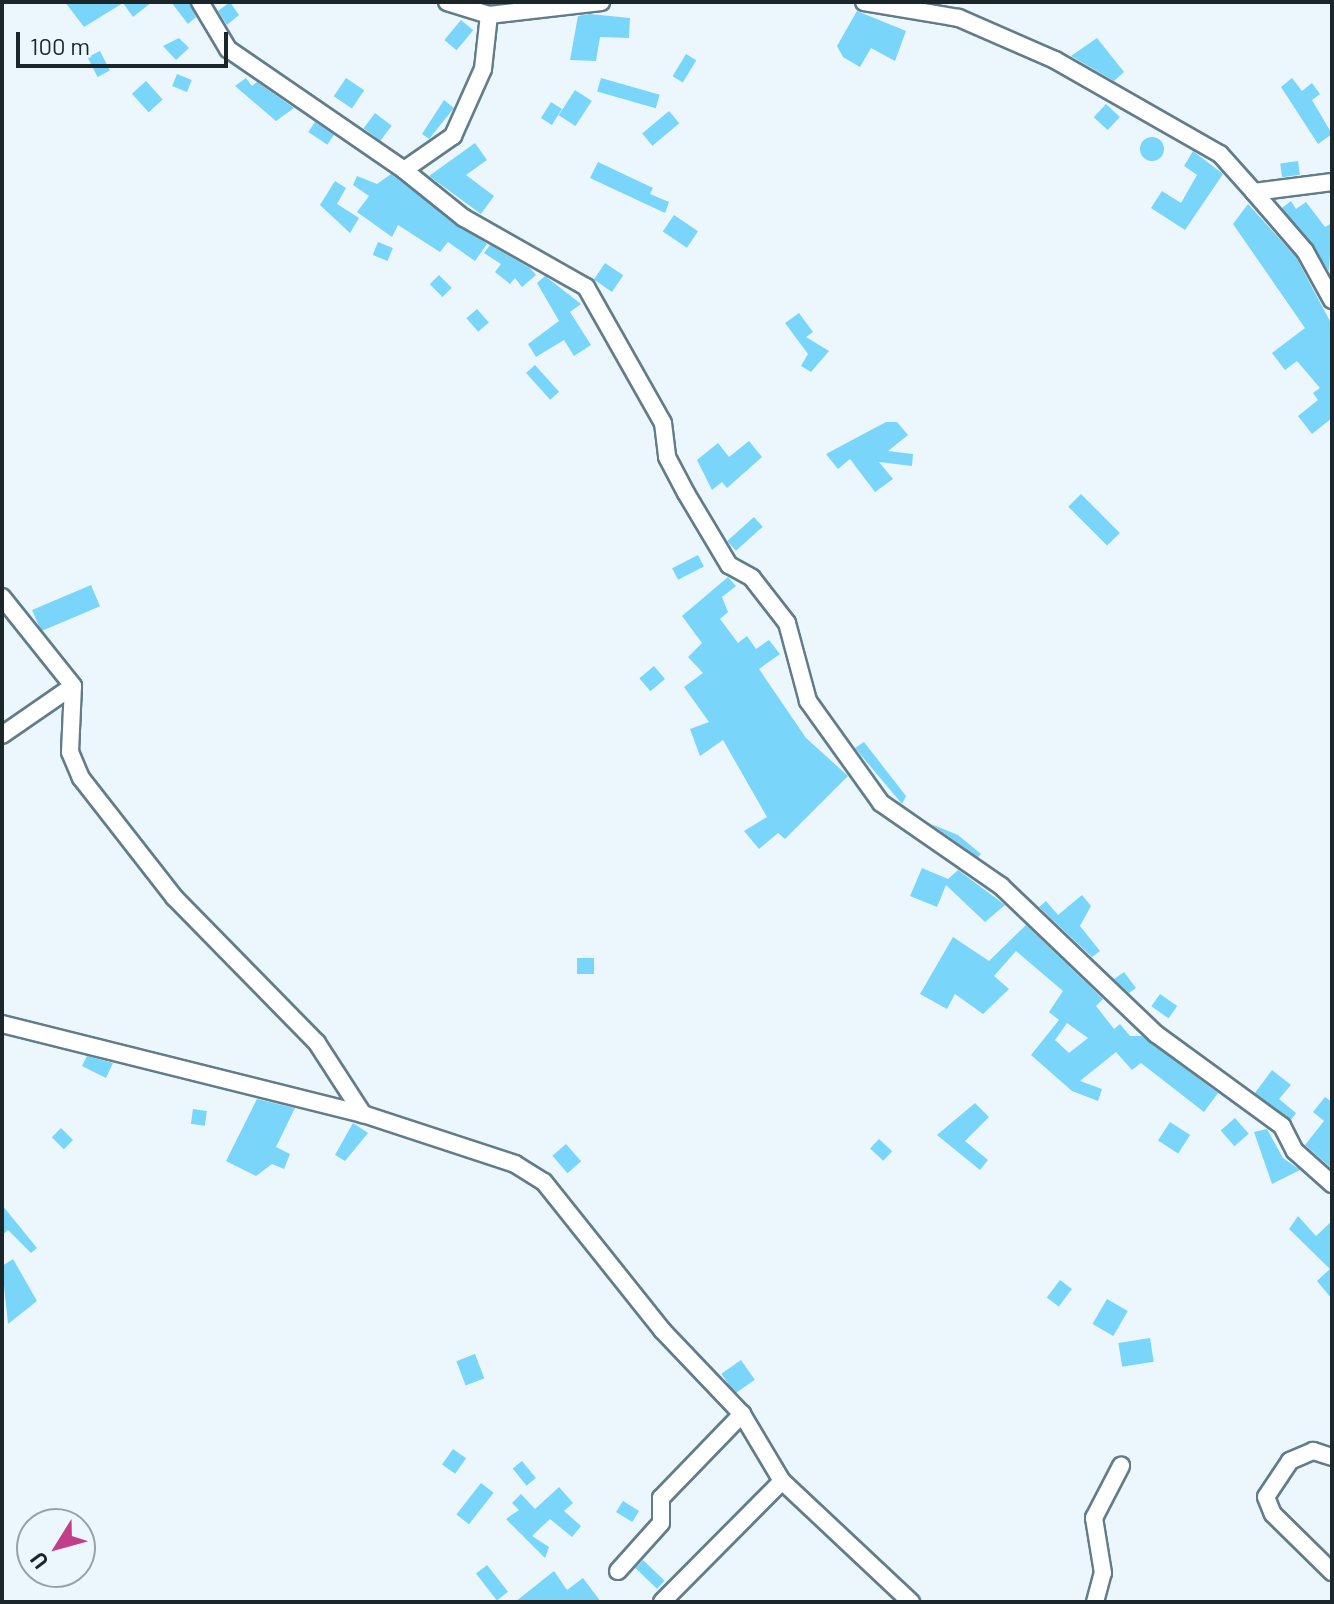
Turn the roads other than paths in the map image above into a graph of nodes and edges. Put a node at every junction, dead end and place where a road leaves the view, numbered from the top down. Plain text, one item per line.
1 (200, 2) edge
2 (447, 2) edge
3 (601, 2) edge
4 (864, 2) edge
5 (489, 15) junction
6 (404, 170) junction
7 (1332, 182) edge
8 (1254, 192) junction
9 (1332, 300) edge
10 (2, 597) edge
11 (73, 686) junction
12 (2, 735) edge
13 (2, 1024) edge
14 (363, 1114) junction
15 (1332, 1184) edge
16 (742, 1414) junction
17 (1332, 1457) edge
18 (1121, 1466) dead end
19 (782, 1481) junction
20 (618, 1571) dead end
21 (1332, 1572) edge
22 (662, 1602) edge
23 (911, 1602) edge
24 (1095, 1602) edge

1 - 6 street
2 - 5 street
3 - 5 street
4 - 8 street
5 - 6 street
6 - 15 street
7 - 8 street
8 - 9 street
10 - 11 street
11 - 12 street
11 - 14 street
13 - 14 street
14 - 16 street
16 - 19 street
16 - 20 street
17 - 21 street
18 - 24 street
19 - 22 street
19 - 23 street

